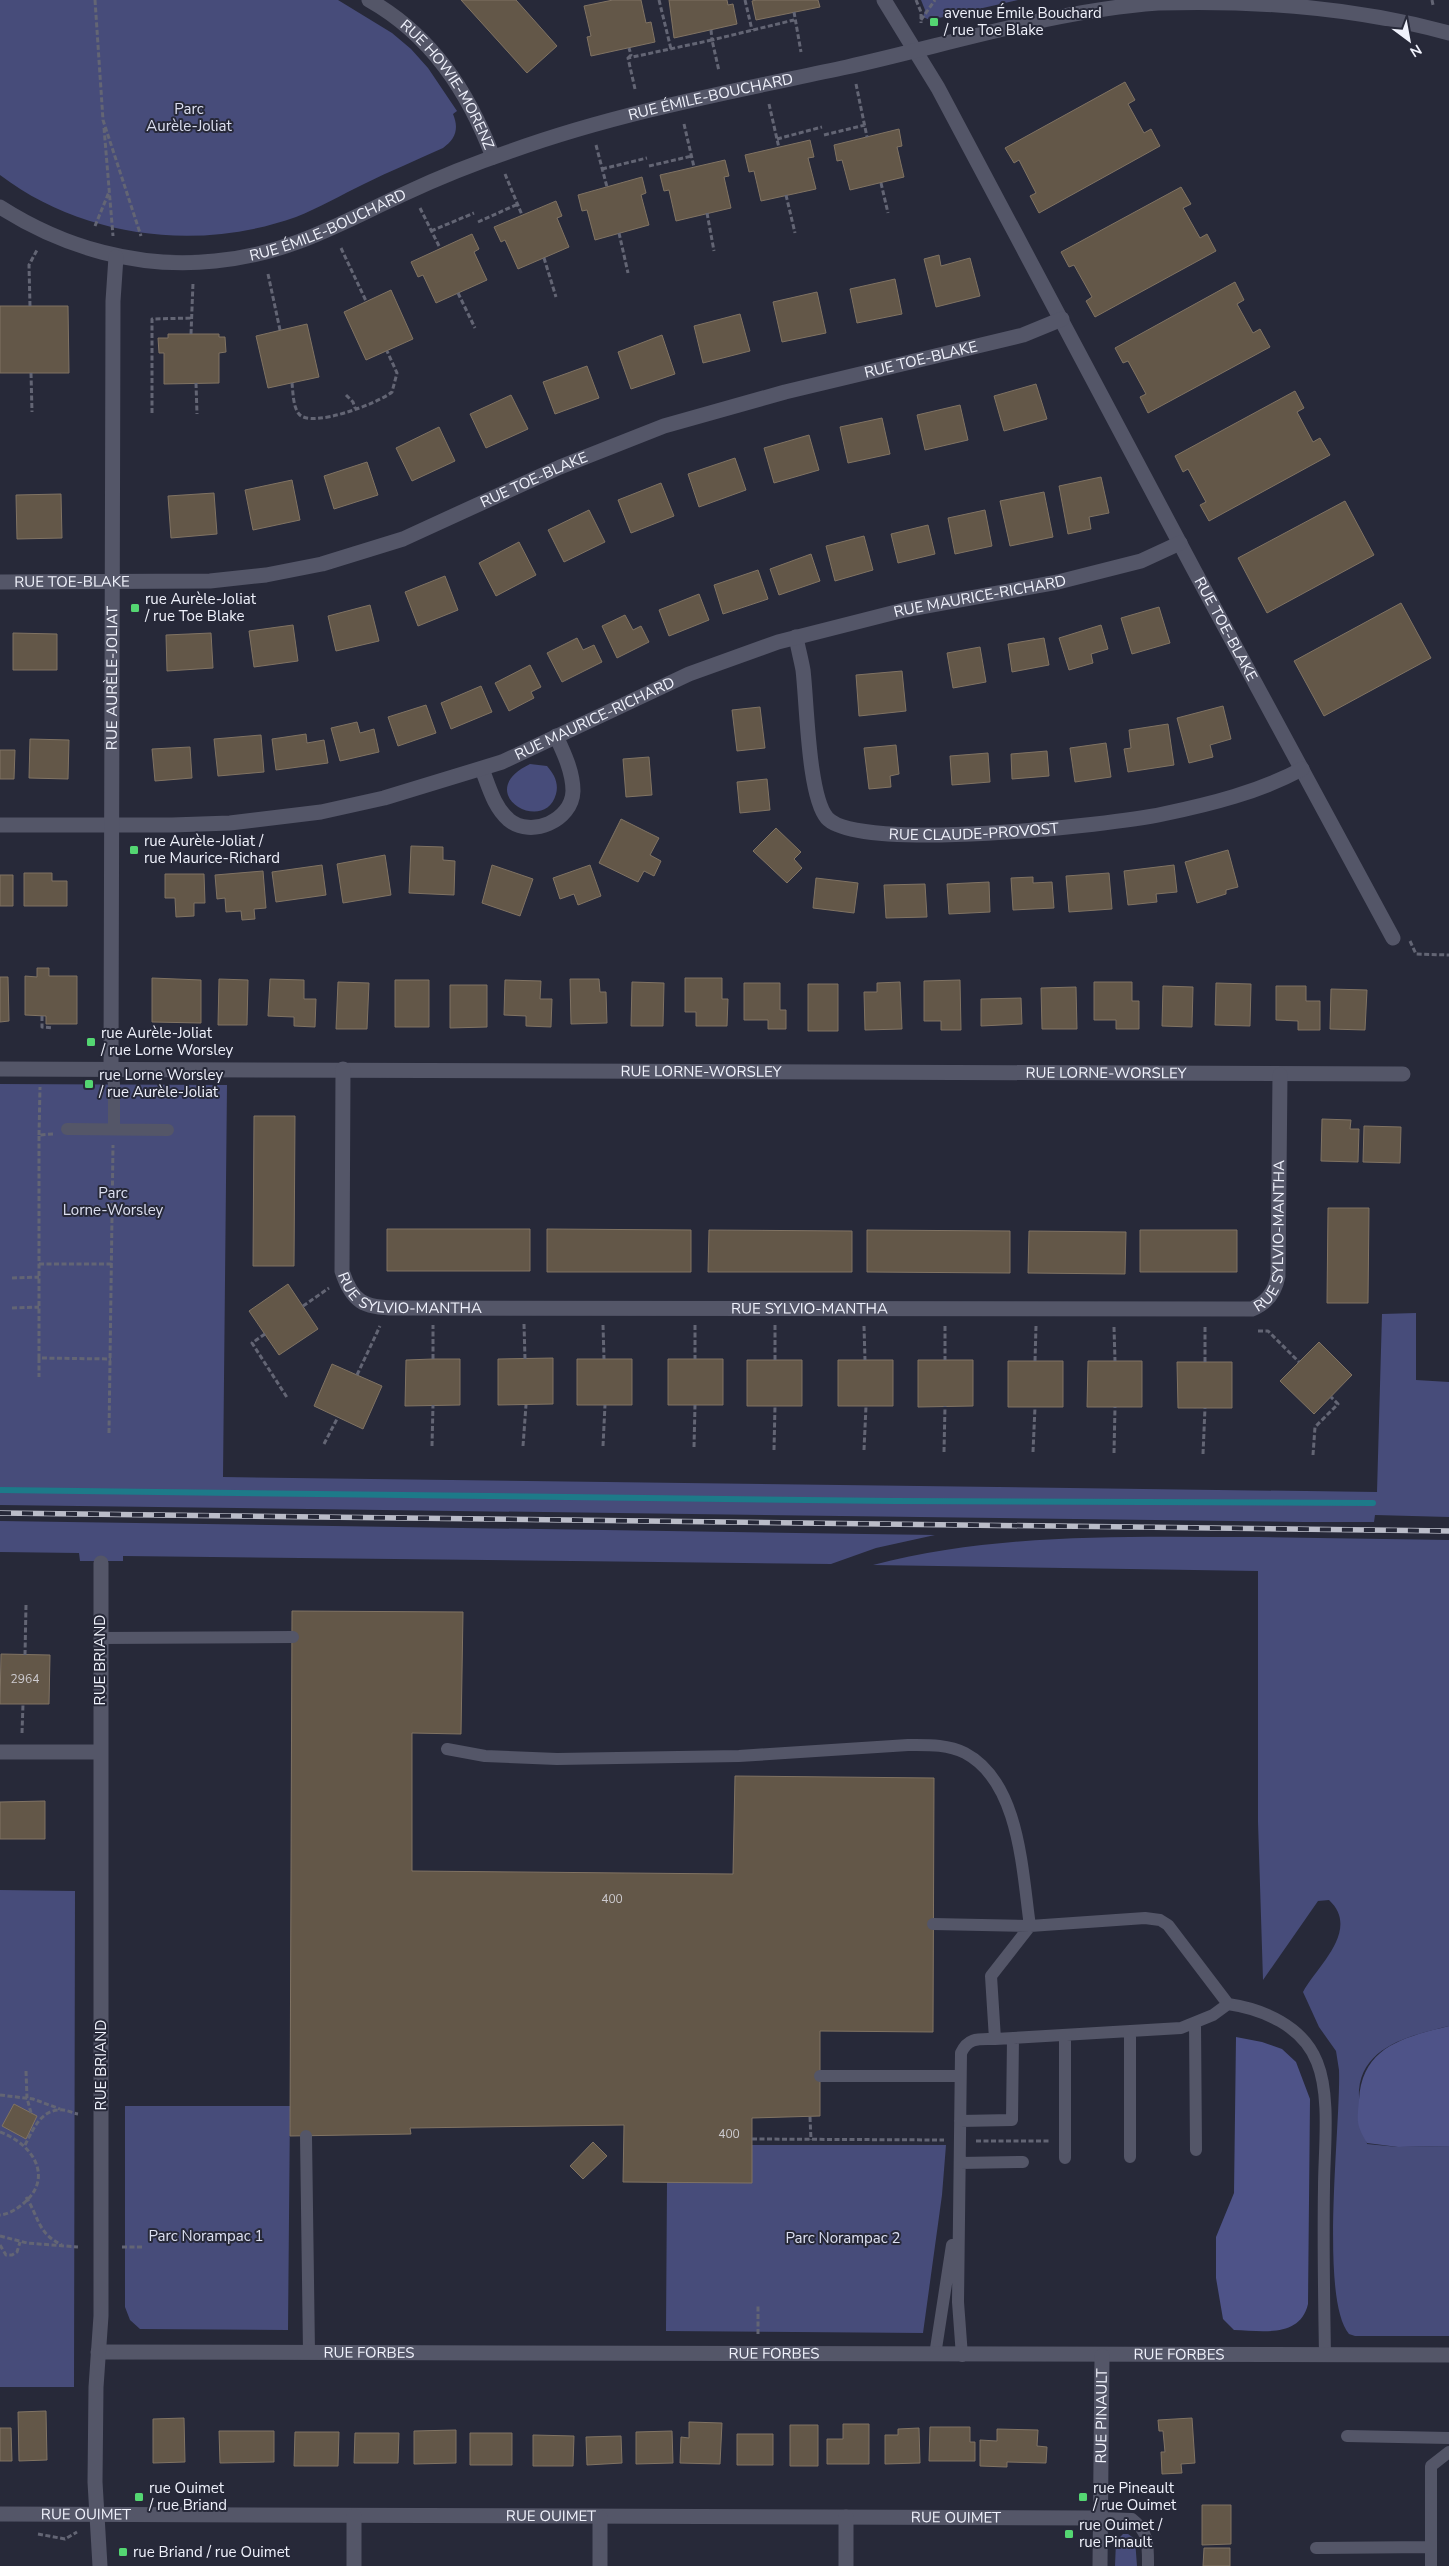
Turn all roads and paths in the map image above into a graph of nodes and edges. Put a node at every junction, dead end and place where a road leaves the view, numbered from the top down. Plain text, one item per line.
1 (95, 0) edge
2 (369, 0) edge
3 (659, 0) edge
4 (745, 0) edge
5 (884, 0) edge
6 (916, 0) edge
7 (934, 0) edge
8 (1157, 1) edge
9 (794, 12) dead end
10 (794, 20) junction
11 (711, 30) dead end
12 (752, 30) junction
13 (1449, 33) edge
14 (712, 40) junction
15 (629, 48) dead end
16 (671, 49) junction
17 (914, 50) junction
18 (801, 52) dead end
19 (628, 58) junction
20 (719, 71) dead end
21 (856, 84) dead end
22 (635, 90) dead end
23 (770, 104) dead end
24 (103, 120) junction
25 (684, 124) dead end
26 (865, 125) junction
27 (822, 127) dead end
28 (824, 135) dead end
29 (867, 137) dead end
30 (777, 139) junction
31 (596, 145) dead end
32 (779, 148) dead end
33 (692, 156) junction
34 (493, 157) junction
35 (647, 158) dead end
36 (649, 166) dead end
37 (694, 167) dead end
38 (602, 169) junction
39 (505, 174) dead end
40 (881, 183) dead end
41 (607, 187) dead end
42 (109, 191) junction
43 (786, 195) dead end
44 (518, 204) junction
45 (0, 207) edge
46 (420, 208) dead end
47 (474, 213) dead end
48 (707, 213) dead end
49 (888, 213) dead end
50 (522, 215) dead end
51 (478, 222) dead end
52 (94, 226) dead end
53 (112, 230) dead end
54 (431, 231) junction
55 (619, 233) dead end
56 (795, 233) dead end
57 (141, 236) dead end
58 (341, 248) dead end
59 (440, 248) dead end
60 (37, 250) dead end
61 (714, 250) dead end
62 (116, 257) junction
63 (544, 258) dead end
64 (628, 272) dead end
65 (268, 274) dead end
66 (193, 283) dead end
67 (458, 293) dead end
68 (556, 297) dead end
69 (366, 302) dead end
70 (30, 306) dead end
71 (192, 318) junction
72 (1062, 319) junction
73 (475, 328) dead end
74 (280, 330) dead end
75 (191, 334) dead end
76 (387, 350) dead end
77 (31, 373) dead end
78 (196, 383) dead end
79 (292, 383) dead end
80 (346, 395) dead end
81 (355, 408) junction
82 (32, 412) dead end
83 (152, 414) dead end
84 (196, 414) dead end
85 (1180, 543) junction
86 (0, 582) edge
87 (112, 583) junction
88 (796, 637) junction
89 (556, 736) junction
90 (482, 769) junction
91 (1302, 769) junction
92 (0, 825) edge
93 (110, 825) junction
94 (1393, 938) dead end
95 (1409, 939) dead end
96 (1449, 955) edge
97 (42, 1016) dead end
98 (53, 1028) dead end
99 (0, 1069) edge
100 (111, 1069) junction
101 (343, 1070) junction
102 (1404, 1074) dead end
103 (1280, 1076) junction
104 (40, 1084) dead end
105 (114, 1129) junction
106 (168, 1130) dead end
107 (64, 1132) joint
108 (40, 1135) junction
109 (39, 1264) junction
110 (112, 1264) junction
111 (39, 1277) junction
112 (12, 1278) dead end
113 (331, 1287) dead end
114 (39, 1306) junction
115 (303, 1306) dead end
116 (12, 1308) dead end
117 (381, 1323) dead end
118 (433, 1324) dead end
119 (524, 1324) dead end
120 (604, 1324) dead end
121 (695, 1325) dead end
122 (775, 1325) dead end
123 (864, 1325) dead end
124 (945, 1326) dead end
125 (1036, 1326) dead end
126 (1114, 1326) dead end
127 (1204, 1327) dead end
128 (1258, 1331) dead end
129 (265, 1334) dead end
130 (38, 1358) junction
131 (112, 1359) junction
132 (432, 1359) dead end
133 (525, 1359) dead end
134 (604, 1359) dead end
135 (695, 1359) dead end
136 (775, 1360) dead end
137 (865, 1360) dead end
138 (945, 1360) dead end
139 (1035, 1360) dead end
140 (1114, 1361) dead end
141 (1205, 1362) dead end
142 (1299, 1362) dead end
143 (357, 1375) dead end
144 (38, 1376) dead end
145 (1331, 1396) dead end
146 (288, 1399) dead end
147 (526, 1405) dead end
148 (605, 1405) dead end
149 (695, 1405) dead end
150 (433, 1406) dead end
151 (775, 1406) dead end
152 (866, 1406) dead end
153 (946, 1406) dead end
154 (1035, 1407) dead end
155 (1115, 1407) dead end
156 (1205, 1408) dead end
157 (338, 1417) dead end
158 (109, 1433) dead end
159 (324, 1444) dead end
160 (432, 1446) dead end
161 (523, 1446) dead end
162 (603, 1446) dead end
163 (694, 1447) dead end
164 (774, 1450) dead end
165 (864, 1450) dead end
166 (944, 1452) dead end
167 (1033, 1452) dead end
168 (1114, 1453) dead end
169 (1203, 1454) dead end
170 (1313, 1455) dead end
171 (101, 1563) dead end
172 (26, 1605) dead end
173 (100, 1638) junction
174 (293, 1638) dead end
175 (25, 1655) dead end
176 (22, 1704) dead end
177 (22, 1737) dead end
178 (447, 1749) dead end
179 (0, 1752) edge
180 (100, 1752) junction
181 (933, 1924) dead end
182 (1030, 1926) junction
183 (1228, 2004) junction
184 (1196, 2023) junction
185 (1130, 2031) junction
186 (1065, 2035) junction
187 (1013, 2038) junction
188 (995, 2039) junction
189 (26, 2071) dead end
190 (820, 2076) dead end
191 (960, 2076) junction
192 (0, 2095) edge
193 (27, 2098) junction
194 (60, 2110) junction
195 (31, 2113) dead end
196 (78, 2114) dead end
197 (810, 2117) dead end
198 (1012, 2120) junction
199 (960, 2121) junction
200 (0, 2132) edge
201 (306, 2136) dead end
202 (752, 2139) dead end
203 (811, 2140) junction
204 (946, 2140) dead end
205 (970, 2141) dead end
206 (1011, 2141) junction
207 (1053, 2141) dead end
208 (25, 2145) junction
209 (1196, 2150) dead end
210 (1130, 2157) dead end
211 (1065, 2158) dead end
212 (1017, 2162) joint
213 (960, 2163) junction
214 (959, 2185) junction
215 (27, 2198) junction
216 (0, 2214) edge
217 (0, 2236) edge
218 (20, 2242) junction
219 (0, 2245) edge
220 (65, 2247) junction
221 (78, 2247) dead end
222 (122, 2247) dead end
223 (142, 2247) dead end
224 (758, 2304) dead end
225 (758, 2334) dead end
226 (98, 2352) junction
227 (309, 2352) junction
228 (935, 2355) junction
229 (1325, 2355) junction
230 (1449, 2355) edge
231 (962, 2356) junction
232 (1102, 2356) junction
233 (1347, 2436) dead end
234 (1449, 2438) edge
235 (1449, 2452) edge
236 (0, 2514) edge
237 (97, 2514) junction
238 (354, 2516) junction
239 (600, 2517) junction
240 (846, 2518) junction
241 (1102, 2518) junction
242 (31, 2534) dead end
243 (73, 2536) dead end
244 (1431, 2547) junction
245 (1316, 2548) dead end
246 (100, 2566) edge
247 (354, 2566) edge
248 (600, 2566) edge
249 (846, 2566) edge
250 (1100, 2566) edge
251 (1148, 2566) edge
252 (1431, 2566) edge

1 - 24 path
2 - 34 street, RUE HOWIE-MORENZ
3 - 16 path
4 - 12 path
5 - 17 street, RUE TOE-BLAKE
6 - 7 path
8 - 13 street, RUE ÉMILE-BOUCHARD
8 - 17 street, RUE ÉMILE-BOUCHARD
9 - 10 path
10 - 12 path
10 - 18 path
11 - 14 path
12 - 14 path
14 - 16 path
14 - 20 path
15 - 19 path
16 - 19 path
17 - 34 street, RUE ÉMILE-BOUCHARD
17 - 72 street, RUE TOE-BLAKE
19 - 22 path
21 - 26 path
23 - 30 path
24 - 42 path
24 - 57 path
25 - 33 path
26 - 28 path
26 - 29 path
27 - 30 path
30 - 32 path
31 - 38 path
33 - 36 path
33 - 37 path
34 - 62 street, RUE ÉMILE-BOUCHARD
35 - 38 path
38 - 41 path
39 - 44 path
40 - 49 path
42 - 52 path
42 - 53 path
43 - 56 path
44 - 50 path
44 - 51 path
45 - 62 street, RUE ÉMILE-BOUCHARD
46 - 54 path
47 - 54 path
48 - 61 path
54 - 59 path
55 - 64 path
58 - 69 path
60 - 70 path
62 - 87 street, RUE AURÈLE-JOLIAT
63 - 68 path
65 - 74 path
66 - 71 path
67 - 73 path
71 - 75 path
71 - 83 path
72 - 85 street, RUE TOE-BLAKE
72 - 87 street, RUE TOE-BLAKE
76 - 81 path
77 - 82 path
78 - 84 path
79 - 81 path
80 - 81 path
85 - 88 street, RUE MAURICE-RICHARD
85 - 91 street, RUE TOE-BLAKE
86 - 87 street, RUE TOE-BLAKE
87 - 93 street, RUE AURÈLE-JOLIAT
88 - 89 street, RUE MAURICE-RICHARD
88 - 91 street, RUE CLAUDE-PROVOST
89 - 90 street, RUE MAURICE-RICHARD
89 - 90 street
90 - 93 street, RUE MAURICE-RICHARD
91 - 94 street, RUE TOE-BLAKE
92 - 93 street, RUE MAURICE-RICHARD
93 - 100 street, RUE AURÈLE-JOLIAT
95 - 96 path
97 - 98 path
99 - 100 street, RUE LORNE-WORSLEY
100 - 101 street, RUE LORNE-WORSLEY
100 - 105 lane
101 - 103 street, RUE LORNE-WORSLEY
101 - 103 street, RUE SYLVIO-MANTHA
102 - 103 street, RUE LORNE-WORSLEY
104 - 108 path
105 - 106 lane
105 - 107 lane
105 - 110 path
107 - 108 path
108 - 109 path
109 - 110 path
109 - 111 path
110 - 131 path
111 - 112 path
111 - 114 path
113 - 115 path
114 - 116 path
114 - 130 path
117 - 143 path
118 - 132 path
119 - 133 path
120 - 134 path
121 - 135 path
122 - 136 path
123 - 137 path
124 - 138 path
125 - 139 path
126 - 140 path
127 - 141 path
128 - 142 path
129 - 146 path
130 - 131 path
130 - 144 path
131 - 158 path
145 - 170 path
147 - 161 path
148 - 162 path
149 - 163 path
150 - 160 path
151 - 164 path
152 - 165 path
153 - 166 path
154 - 167 path
155 - 168 path
156 - 169 path
157 - 159 path
171 - 173 street, RUE BRIAND
172 - 175 path
173 - 174 lane
173 - 180 street, RUE BRIAND
176 - 177 path
178 - 182 lane
179 - 180 street
180 - 226 street, RUE BRIAND
181 - 182 lane
182 - 183 lane
182 - 188 lane
183 - 184 lane
183 - 229 lane
184 - 185 lane
184 - 209 lane
185 - 186 lane
185 - 210 lane
186 - 187 lane
186 - 211 lane
187 - 188 lane
187 - 198 lane
188 - 191 lane
189 - 193 path
190 - 191 lane
191 - 199 lane
192 - 193 path
193 - 194 path
193 - 195 path
194 - 196 path
194 - 208 path
197 - 203 path
198 - 199 lane
198 - 206 path
199 - 213 lane
200 - 208 path
201 - 227 lane
202 - 203 path
203 - 204 path
205 - 206 path
206 - 207 path
206 - 212 path
208 - 215 path
212 - 213 lane
213 - 214 lane
214 - 228 lane
214 - 231 lane
215 - 216 path
215 - 220 path
217 - 218 path
218 - 219 path
218 - 220 path
220 - 221 path
222 - 223 path
224 - 225 path
226 - 227 street, RUE FORBES
226 - 237 street, RUE BRIAND
227 - 228 street, RUE FORBES
228 - 231 street, RUE FORBES
229 - 230 street, RUE FORBES
229 - 232 street, RUE FORBES
231 - 232 street, RUE FORBES
232 - 241 street, RUE PINAULT
233 - 234 lane
235 - 244 lane
236 - 237 street, RUE OUIMET
237 - 238 street, RUE OUIMET
237 - 246 street, RUE BRIAND
238 - 239 street, RUE OUIMET
238 - 247 street
239 - 240 street, RUE OUIMET
239 - 248 street
240 - 241 street, RUE OUIMET
240 - 249 street
241 - 250 street, RUE PINAULT
241 - 251 lane
242 - 243 path, RUE OUIMET
244 - 245 lane
244 - 252 lane

